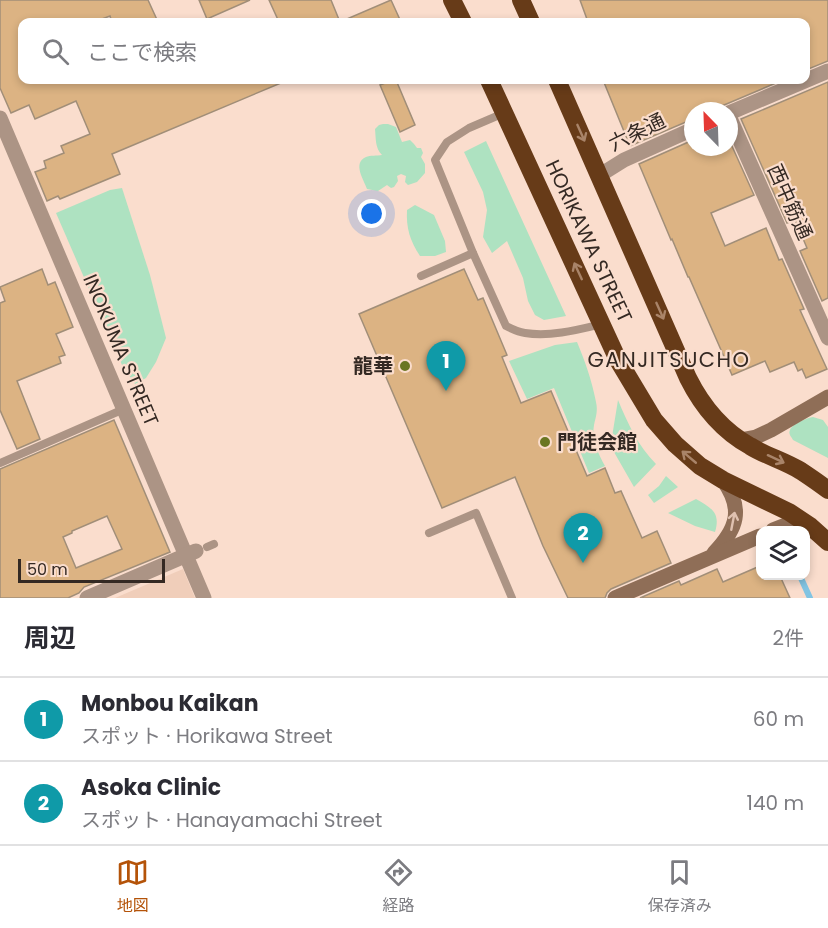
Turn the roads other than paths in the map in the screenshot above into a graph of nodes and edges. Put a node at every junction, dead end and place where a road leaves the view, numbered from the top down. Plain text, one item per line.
1 (452, 0) edge
2 (521, 0) edge
3 (461, 18) edge
4 (529, 18) edge
5 (828, 71) edge
6 (810, 79) edge
7 (491, 84) edge
8 (559, 84) edge
9 (798, 84) edge
10 (738, 110) edge
11 (504, 112) junction
12 (0, 118) edge
13 (684, 133) edge
14 (738, 134) edge
15 (600, 175) junction
16 (474, 253) junction
17 (421, 276) dead end
18 (603, 324) junction
19 (828, 338) edge
20 (827, 401) edge
21 (124, 409) junction
22 (740, 440) junction
23 (0, 463) edge
24 (723, 480) junction
25 (828, 490) edge
26 (801, 519) junction
27 (785, 526) edge
28 (429, 533) dead end
29 (756, 538) edge
30 (828, 542) edge
31 (201, 549) junction
32 (709, 557) junction
33 (87, 598) edge
34 (204, 598) edge
35 (512, 598) edge
36 (615, 598) edge

1 - 3 highway
2 - 4 highway
5 - 6 street
7 - 11 highway, HORIKAWA STREET
8 -> 15 highway, HORIKAWA STREET
9 - 10 street
11 - 16 lane
18 -> 11 highway, HORIKAWA STREET
12 - 21 street, INOKUMA STREET
13 - 15 street, 六条通
14 - 19 street, 西中筋通
15 -> 22 highway, HORIKAWA STREET
16 - 17 lane
16 - 18 lane
24 -> 18 highway, HORIKAWA STREET
20 - 22 street
21 - 23 lane
21 - 31 street, INOKUMA STREET
22 -> 25 highway, HORIKAWA STREET
24 - 26 highway, HORIKAWA STREET
32 -> 24 street
26 - 27 street
26 - 30 highway, HORIKAWA STREET
28 - 35 lane
29 - 32 street
31 - 33 street
31 - 34 street, INOKUMA STREET
32 - 36 street

